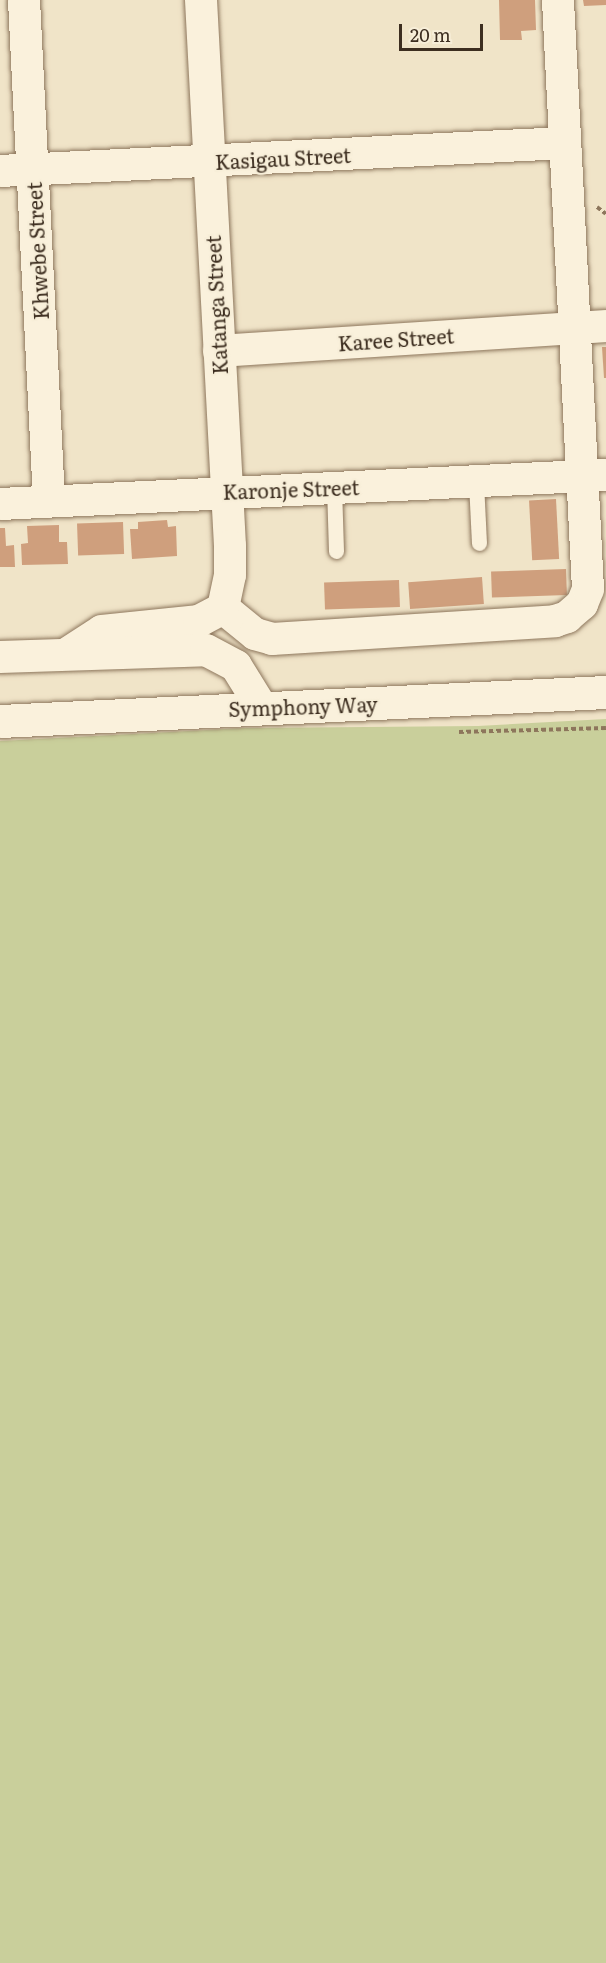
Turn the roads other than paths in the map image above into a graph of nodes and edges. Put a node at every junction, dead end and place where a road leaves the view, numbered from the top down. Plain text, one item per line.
1 (24, 0) edge
2 (201, 0) edge
3 (558, 0) edge
4 (565, 143) junction
5 (209, 162) junction
6 (33, 170) junction
7 (0, 171) edge
8 (606, 326) edge
9 (574, 327) junction
10 (219, 351) junction
11 (594, 476) edge
12 (476, 482) junction
13 (334, 488) junction
14 (225, 492) junction
15 (49, 501) junction
16 (0, 504) edge
17 (479, 543) dead end
18 (336, 551) dead end
19 (223, 608) junction
20 (68, 653) junction
21 (0, 657) edge
22 (606, 692) edge
23 (262, 708) junction
24 (0, 721) edge

1 - 6 street, Khwebe Street
2 - 5 street, Katanga Street
3 - 4 street
4 - 5 street, Kasigau Street
4 - 9 street
5 - 6 street, Kasigau Street
5 - 10 street, Katanga Street
6 - 7 street, Kasigau Street
6 - 15 street, Khwebe Street
8 - 9 street, Karee Street
9 - 10 street, Karee Street
9 - 11 street
10 - 14 street, Katanga Street
11 - 12 street, Karonje Street
11 - 19 street
12 - 13 street, Karonje Street
12 - 17 lane
13 - 14 street, Karonje Street
13 - 18 lane
14 - 15 street, Karonje Street
14 - 19 street, Katanga Street
15 - 16 street, Karonje Street
19 - 20 street
20 - 21 street
20 - 23 street
22 - 23 main road, Symphony Way
23 - 24 main road, Symphony Way

